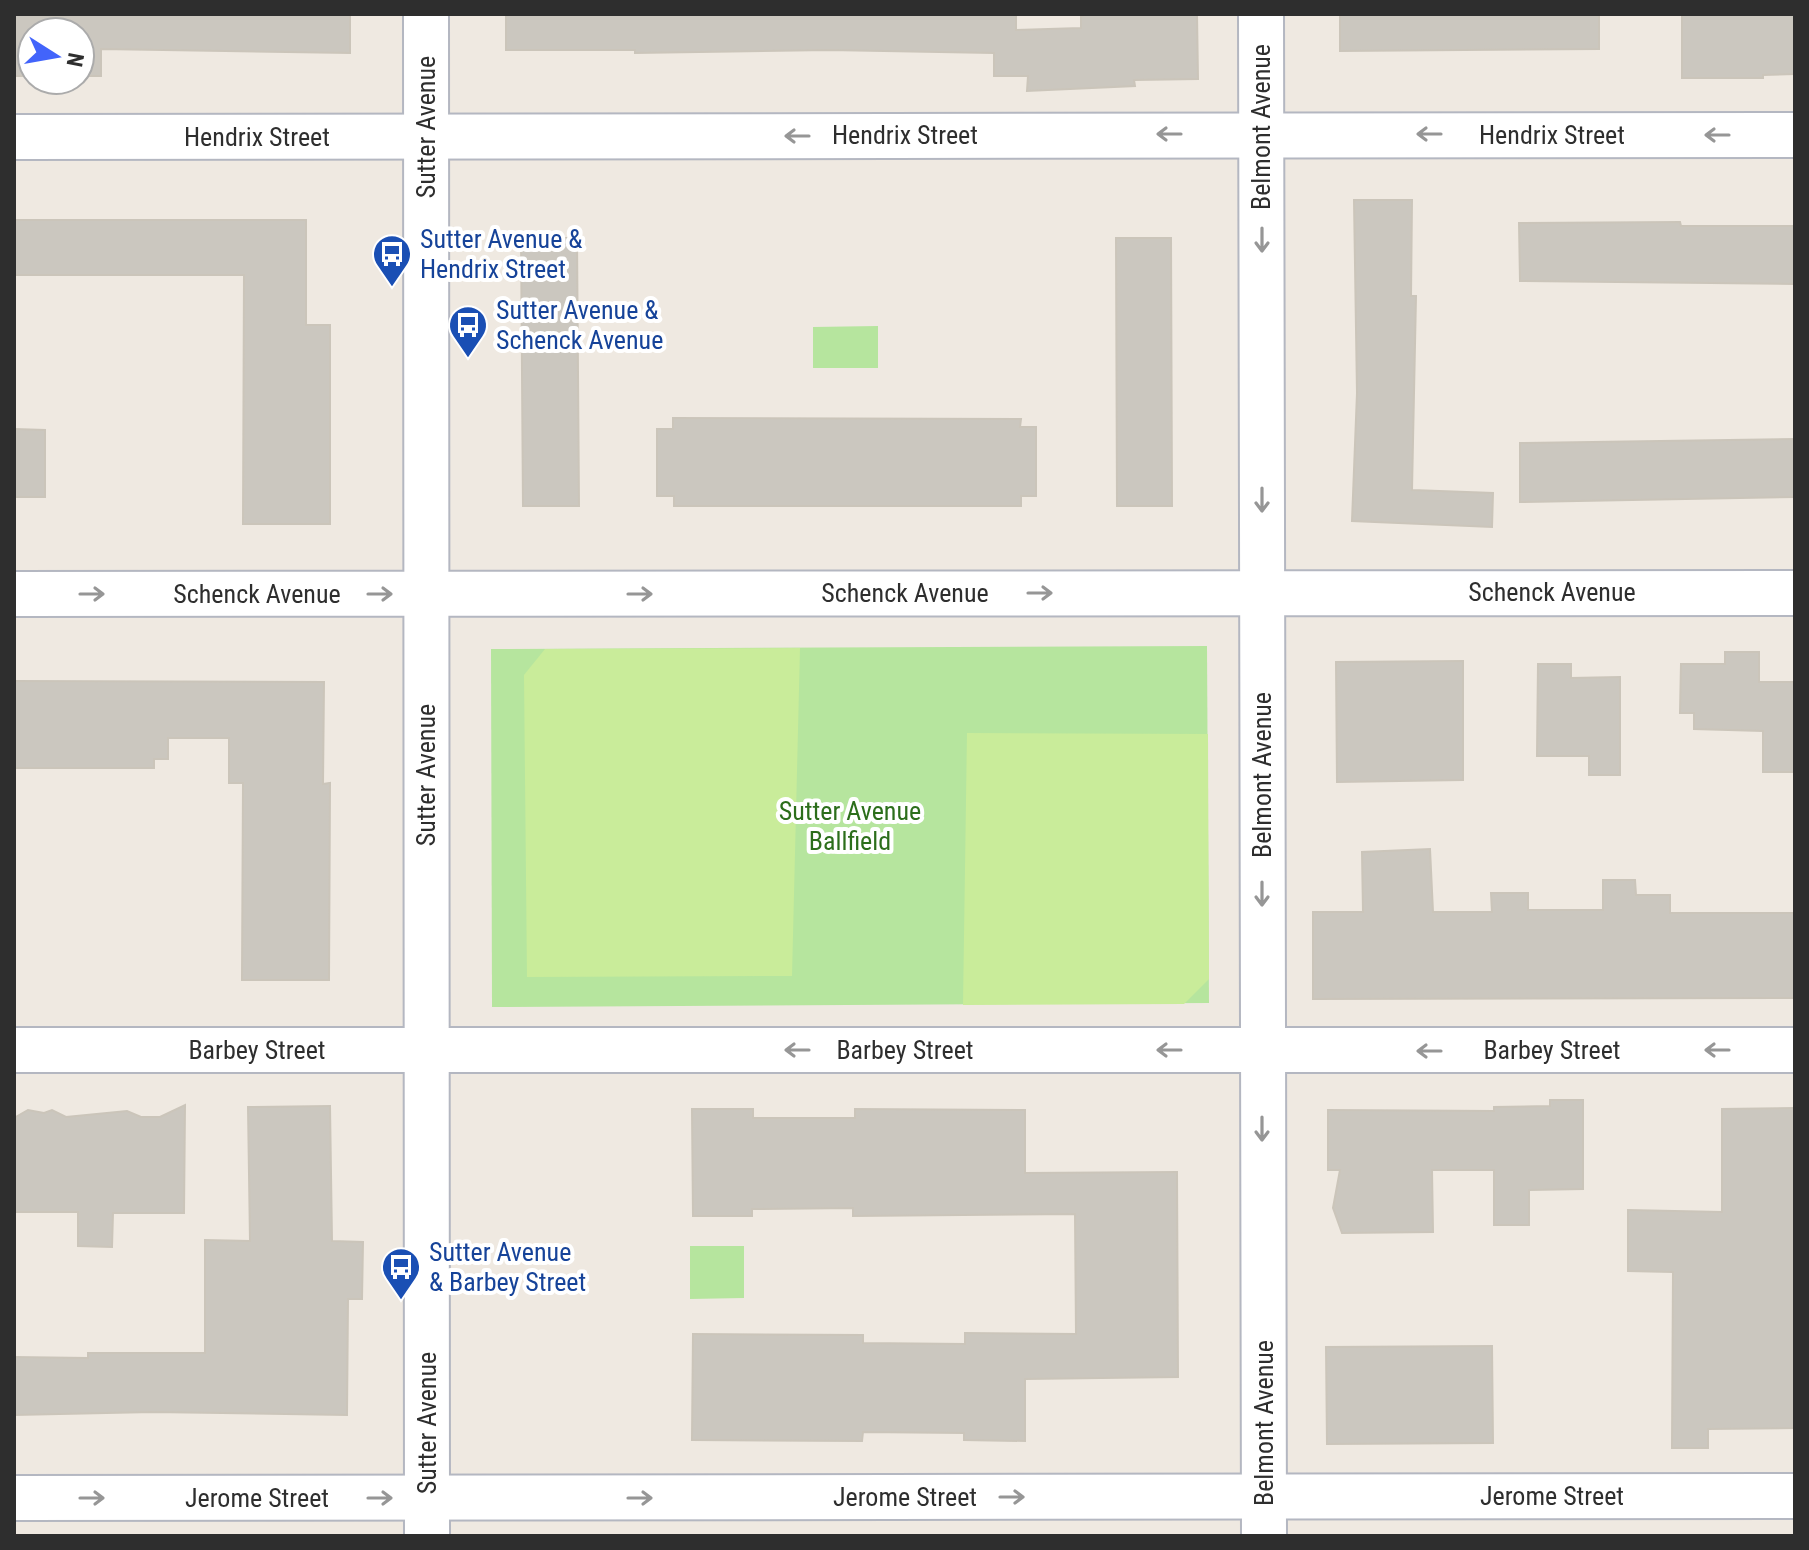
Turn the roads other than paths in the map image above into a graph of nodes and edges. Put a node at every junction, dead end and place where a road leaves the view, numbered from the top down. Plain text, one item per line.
1 (426, 14) edge
2 (1261, 14) edge
3 (1261, 134) junction
4 (1795, 135) edge
5 (14, 137) edge
6 (426, 137) junction
7 (1261, 592) junction
8 (1795, 593) edge
9 (14, 594) edge
10 (426, 594) junction
11 (14, 1050) edge
12 (426, 1050) junction
13 (1795, 1050) edge
14 (1262, 1051) junction
15 (1795, 1496) edge
16 (14, 1498) edge
17 (1264, 1516) edge
18 (427, 1517) edge

1 - 6 street, Sutter Avenue
2 - 3 street, Belmont Avenue
4 -> 3 street, Hendrix Street
3 -> 6 street, Hendrix Street
3 -> 7 street, Belmont Avenue
5 - 6 street, Hendrix Street
6 - 10 street, Sutter Avenue
7 - 8 street, Schenck Avenue
10 -> 7 street, Schenck Avenue
7 -> 14 street, Belmont Avenue
9 -> 10 street, Schenck Avenue
10 - 12 street, Sutter Avenue
11 - 12 street, Barbey Street
14 -> 12 street, Barbey Street
12 - 18 street, Sutter Avenue
13 -> 14 street, Barbey Street
14 -> 17 street, Belmont Avenue
15 - 17 street, Jerome Street
16 -> 18 street, Jerome Street
18 -> 17 street, Jerome Street

